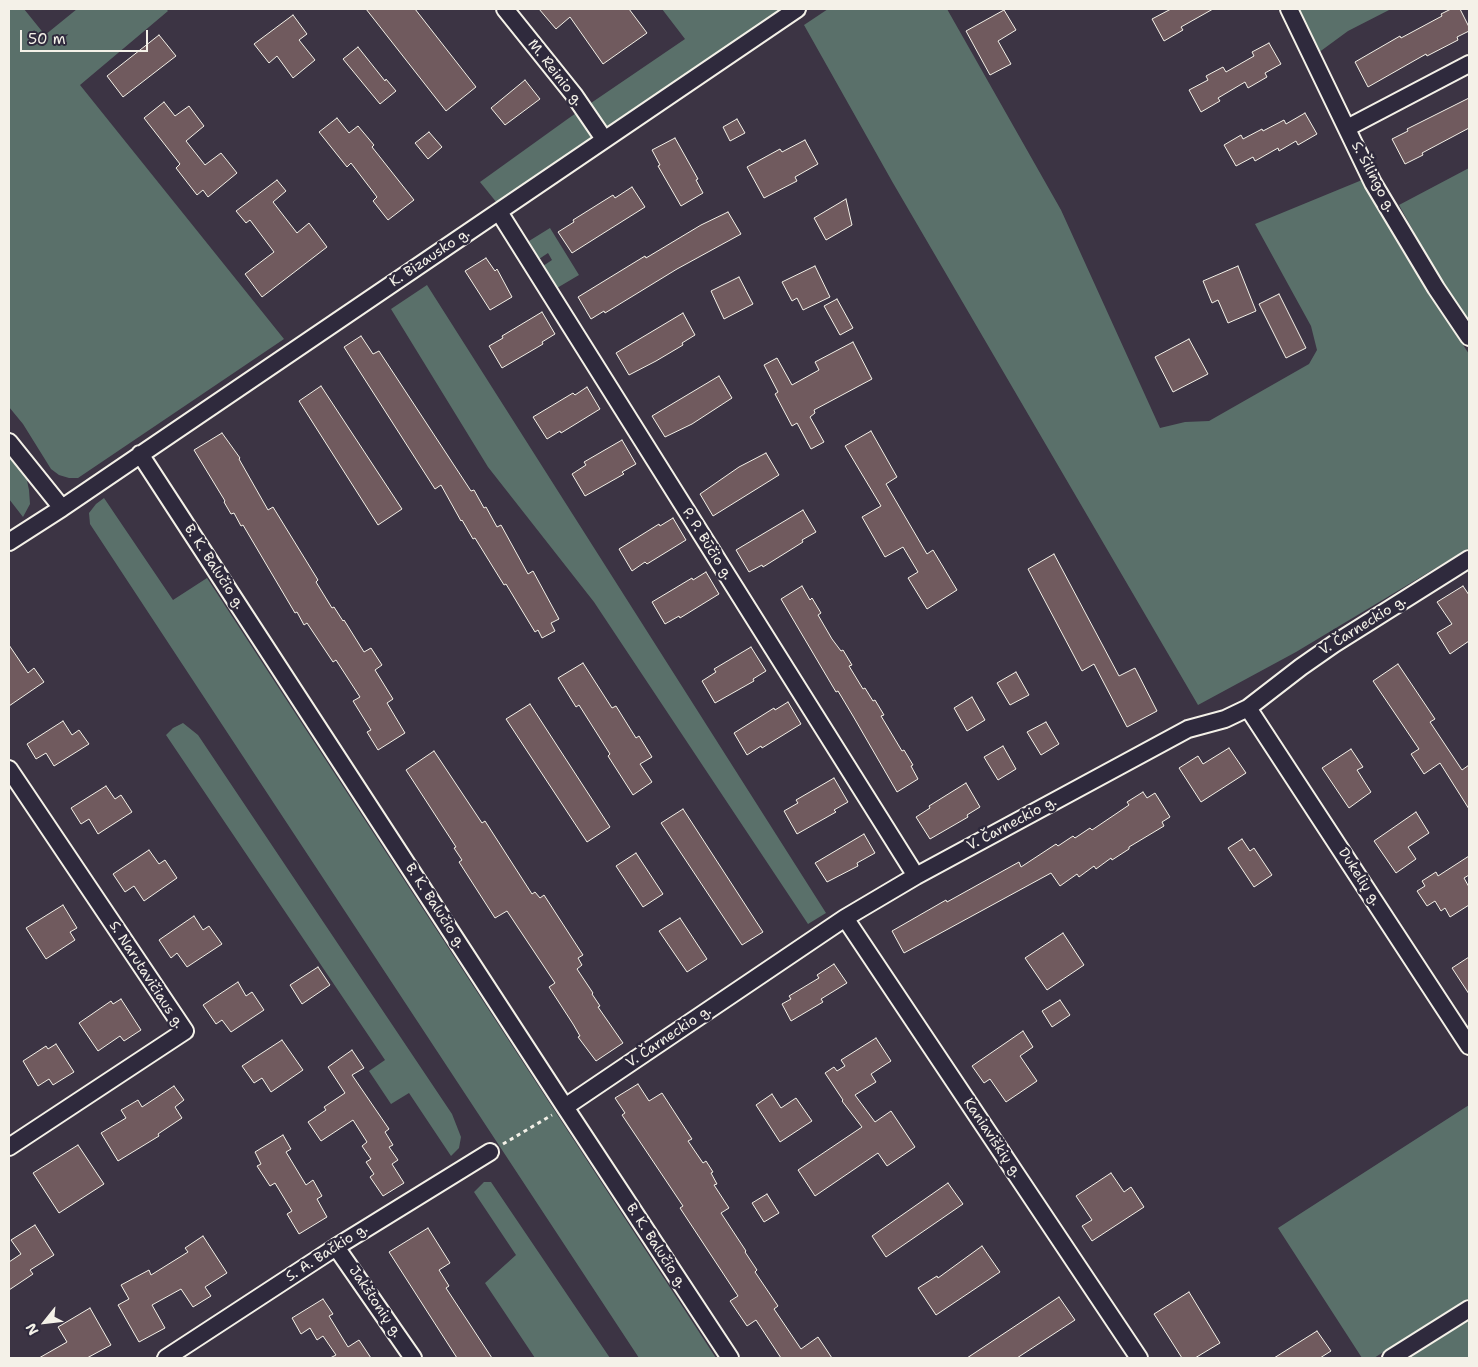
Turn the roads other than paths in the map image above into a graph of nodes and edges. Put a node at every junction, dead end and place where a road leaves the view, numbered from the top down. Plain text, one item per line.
1 (504, 9) edge
2 (797, 9) edge
3 (1290, 9) edge
4 (1469, 64) edge
5 (1348, 128) junction
6 (604, 139) junction
7 (499, 212) junction
8 (1469, 337) edge
9 (9, 442) edge
10 (140, 454) junction
11 (62, 508) junction
12 (9, 542) edge
13 (1469, 559) edge
14 (1248, 708) junction
15 (9, 769) edge
16 (916, 876) junction
17 (845, 918) junction
18 (1469, 1046) edge
19 (565, 1107) junction
20 (9, 1147) edge
21 (490, 1152) road end
22 (336, 1247) junction
23 (1469, 1309) edge
24 (166, 1358) edge
25 (413, 1358) edge
26 (730, 1358) edge
27 (1139, 1358) edge
28 (1391, 1358) edge

1 - 6 street, M. Reinio g.
2 - 6 street, K. Bizausko g.
3 - 5 street, S. Šilingo g.
4 - 5 street
5 - 8 street, S. Šilingo g.
6 - 7 street, K. Bizausko g.
7 - 10 street, K. Bizausko g.
7 - 16 street, P. P. Būčio g.
9 - 11 street
10 - 11 street, K. Bizausko g.
10 - 19 street, B. K. Balučio g.
11 - 12 street
13 - 14 street, V. Čarneckio g.
14 - 16 street, V. Čarneckio g.
14 - 18 street, Dukelių g.
15 - 20 street, S. Narutavičiaus g.
16 - 17 street, V. Čarneckio g.
17 - 19 street, V. Čarneckio g.
17 - 27 street, Kaniaviškių g.
19 - 26 street, B. K. Balučio g.
21 - 22 street, S. A. Bačkio g.
22 - 24 street, S. A. Bačkio g.
22 - 25 street, Jakštonių g.
23 - 28 street

